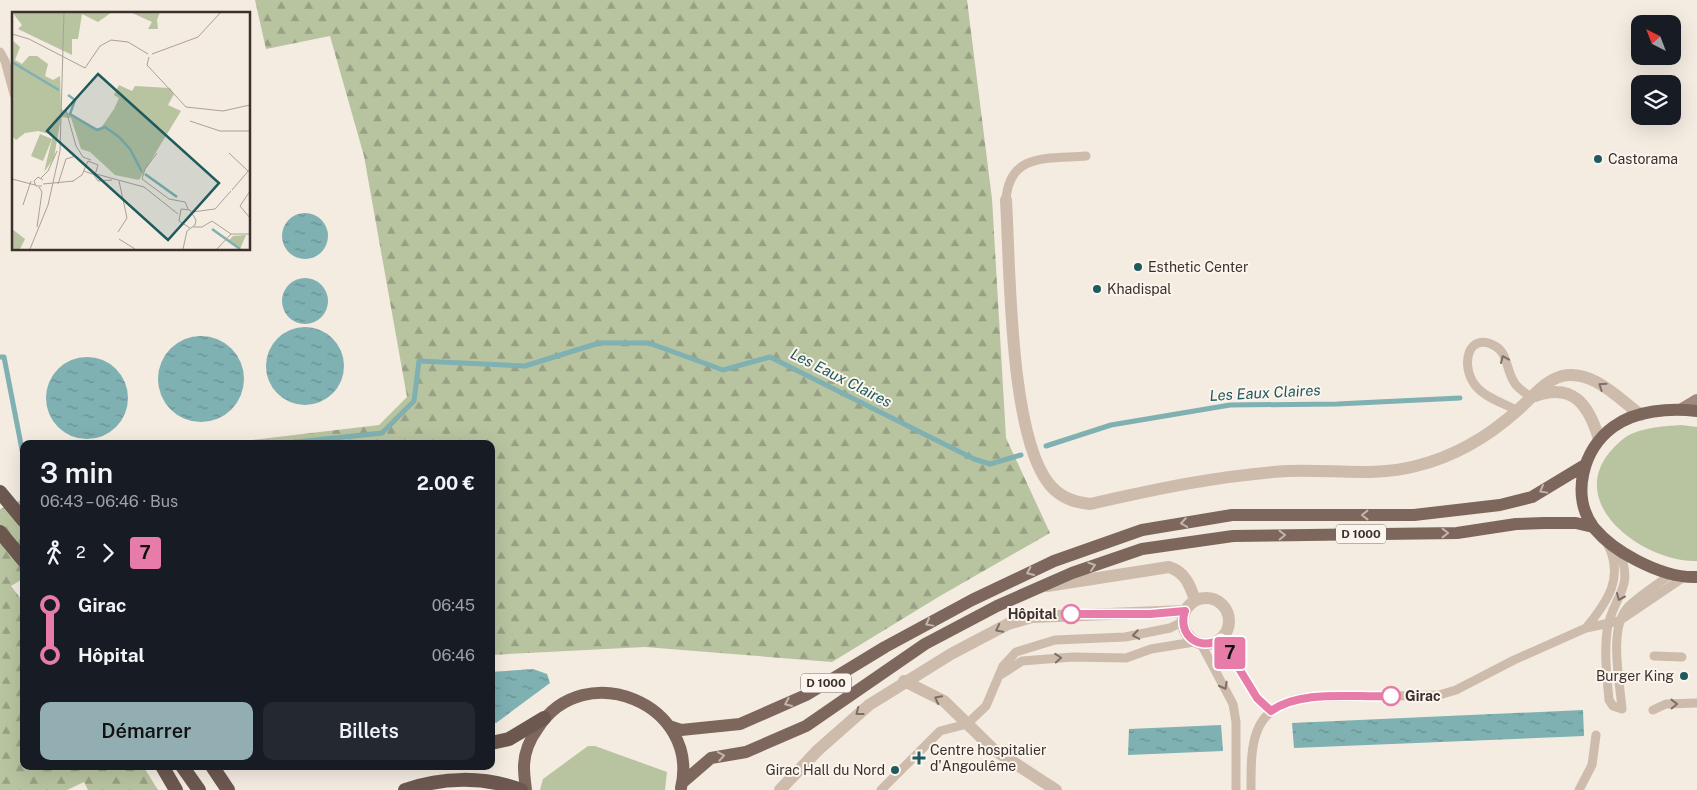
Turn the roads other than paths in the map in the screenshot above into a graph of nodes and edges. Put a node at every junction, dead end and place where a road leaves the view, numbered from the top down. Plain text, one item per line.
1 (0, 52) edge
2 (12, 87) edge
3 (1086, 156) dead end
4 (1006, 200) joint
5 (1531, 397) junction
6 (1697, 400) edge
7 (1682, 409) junction
8 (1518, 411) junction
9 (1697, 411) edge
10 (1641, 415) junction
11 (1599, 439) junction
12 (1585, 465) junction
13 (0, 493) edge
14 (20, 509) edge
15 (20, 516) edge
16 (1593, 526) junction
17 (0, 532) edge
18 (1605, 538) junction
19 (1618, 550) junction
20 (20, 556) edge
21 (1671, 574) junction
22 (1691, 577) edge
23 (1030, 590) junction
24 (1195, 600) junction
25 (1184, 617) junction
26 (1620, 622) junction
27 (1608, 624) junction
28 (1586, 628) junction
29 (1221, 639) junction
30 (1198, 643) junction
31 (1654, 656) dead end
32 (1682, 657) dead end
33 (998, 678) junction
34 (904, 682) junction
35 (1697, 704) edge
36 (1653, 710) dead end
37 (1271, 711) junction
38 (544, 718) junction
39 (967, 724) junction
40 (669, 726) junction
41 (1596, 735) dead end
42 (495, 742) edge
43 (164, 770) edge
44 (185, 770) edge
45 (215, 770) edge
46 (681, 786) edge
47 (176, 790) edge
48 (199, 790) edge
49 (228, 790) edge
50 (405, 790) edge
51 (521, 790) edge
52 (526, 790) edge
53 (780, 790) edge
54 (881, 790) edge
55 (1056, 790) edge
56 (1236, 790) edge
57 (1251, 790) edge
58 (1579, 790) edge

1 - 2 lane
3 - 4 lane
4 - 8 street
5 - 8 street
5 -> 8 lane
10 -> 5 street
5 - 11 street
6 - 7 main road
7 - 9 main road
7 - 10 main road
10 - 11 main road
11 - 12 main road
12 - 16 main road
12 -> 40 main road, D 1000
13 - 14 highway
13 - 15 highway
16 - 18 main road
23 -> 16 main road, D 1000
17 - 20 highway
18 - 19 main road
18 - 28 lane
19 - 21 main road
19 -> 27 lane
21 - 22 main road
21 - 26 lane
22 - 26 lane
23 - 24 street
46 -> 23 main road, D 1000
24 - 25 street
24 - 29 street
25 - 30 street
25 -> 33 lane
25 -> 34 street
26 - 27 lane
26 - 27 lane
27 - 28 lane
28 - 37 lane
29 - 30 street
29 - 37 lane
33 -> 30 lane
30 -> 56 lane
31 - 32 lane
33 - 39 lane
39 -> 34 street
34 -> 53 street
36 -> 35 lane
37 - 57 lane
38 - 40 main road
38 - 42 highway
38 - 52 main road
39 - 54 lane
39 - 55 street
40 - 46 main road
41 - 58 lane
43 - 47 highway
44 - 48 highway
45 - 49 highway
50 - 51 highway

